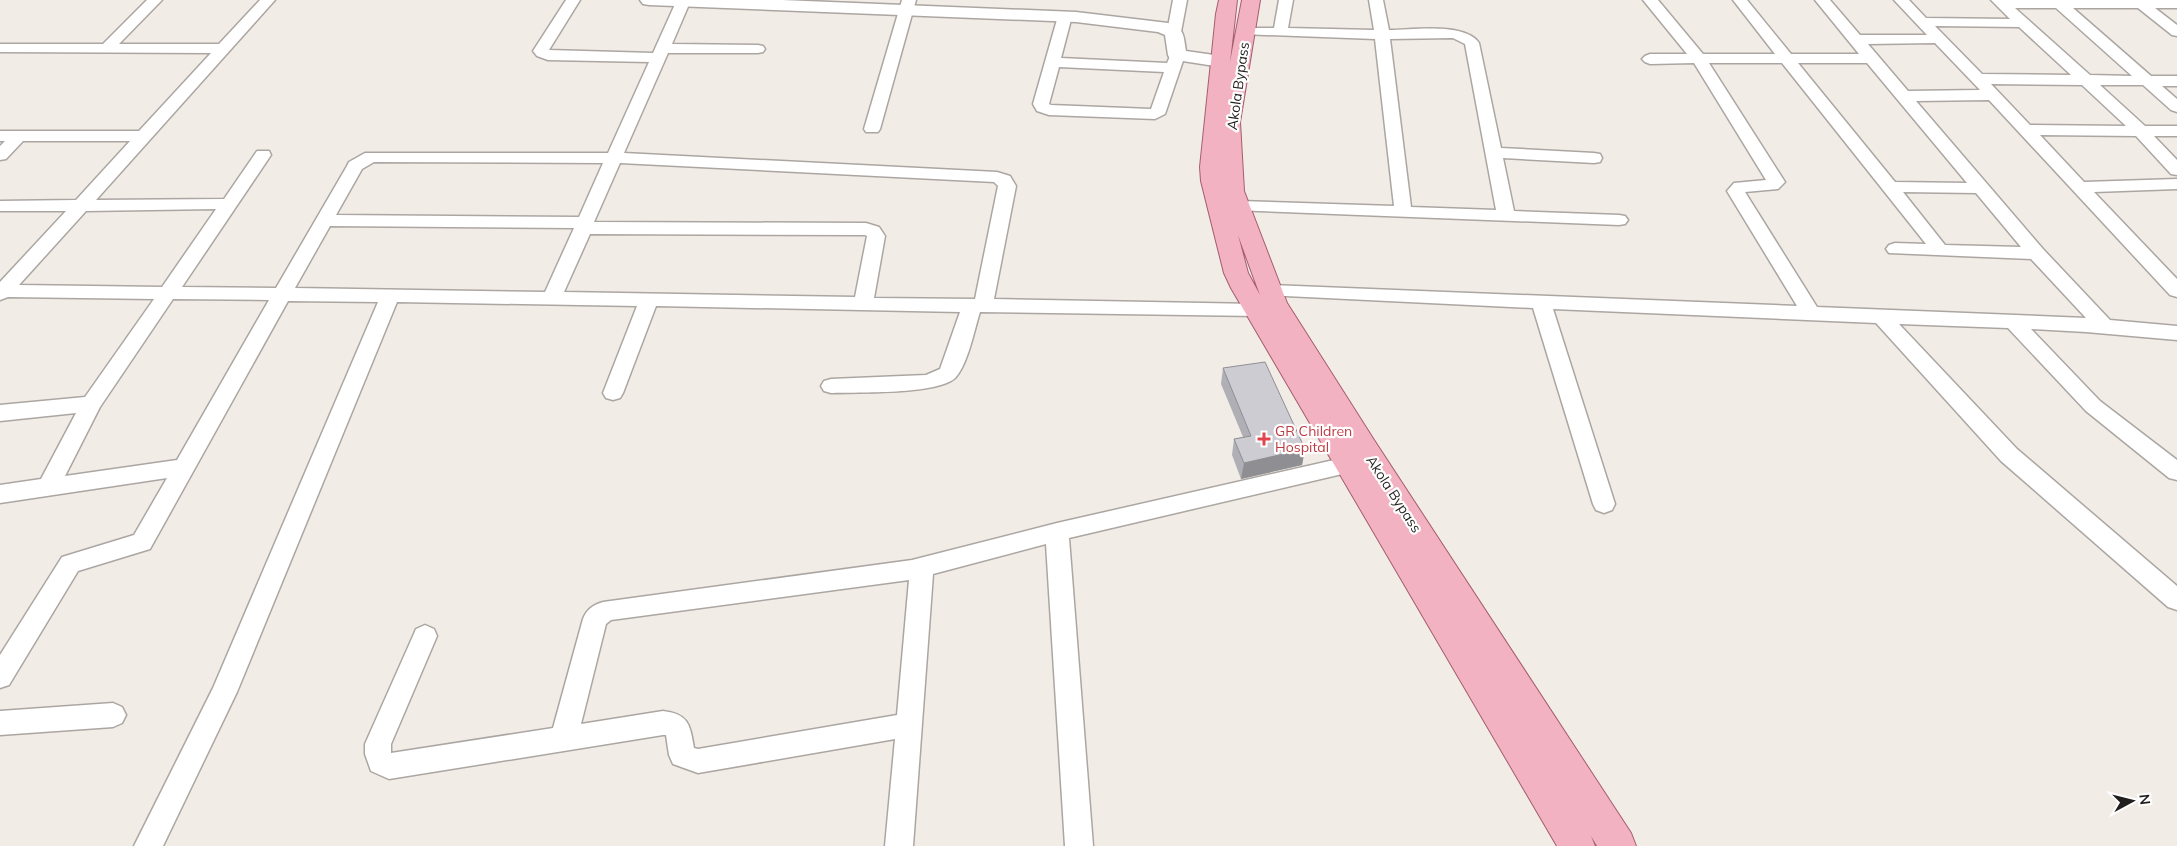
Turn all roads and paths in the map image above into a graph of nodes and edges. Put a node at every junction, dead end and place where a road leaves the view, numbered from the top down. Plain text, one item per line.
1 (155, 0) edge
2 (268, 0) edge
3 (573, 0) edge
4 (649, 0) edge
5 (1180, 0) edge
6 (1228, 0) edge
7 (1251, 0) edge
8 (1286, 0) edge
9 (1376, 0) edge
10 (1650, 0) edge
11 (1740, 0) edge
12 (1822, 0) edge
13 (1901, 0) edge
14 (683, 2) junction
15 (2000, 2) edge
16 (2057, 2) edge
17 (2120, 2) edge
18 (2176, 2) edge
19 (2141, 4) junction
20 (908, 6) edge
21 (1065, 16) junction
22 (1922, 22) junction
23 (2022, 22) junction
24 (1245, 31) junction
25 (1174, 32) junction
26 (1280, 32) junction
27 (2177, 32) edge
28 (1382, 35) junction
29 (1939, 39) junction
30 (1856, 40) junction
31 (0, 48) edge
32 (17, 48) junction
33 (106, 49) junction
34 (223, 49) junction
35 (758, 49) dead end
36 (660, 53) junction
37 (1785, 57) junction
38 (1650, 58) dead end
39 (1698, 58) junction
40 (1870, 58) junction
41 (1175, 61) junction
42 (1221, 61) junction
43 (1052, 62) junction
44 (0, 63) edge
45 (1978, 78) junction
46 (2085, 80) junction
47 (2147, 81) junction
48 (2177, 81) edge
49 (1903, 96) junction
50 (1993, 96) junction
51 (2177, 107) edge
52 (872, 129) dead end
53 (2025, 130) junction
54 (2140, 130) junction
55 (2177, 131) edge
56 (0, 136) edge
57 (19, 136) junction
58 (144, 136) junction
59 (1494, 154) junction
60 (0, 155) edge
61 (263, 155) dead end
62 (614, 158) junction
63 (1594, 158) dead end
64 (2177, 170) edge
65 (2177, 184) edge
66 (1890, 187) junction
67 (2079, 187) junction
68 (1981, 188) junction
69 (229, 204) junction
70 (0, 206) edge
71 (1238, 206) junction
72 (79, 207) junction
73 (1403, 212) junction
74 (1506, 216) junction
75 (324, 220) junction
76 (1619, 220) dead end
77 (584, 226) junction
78 (1896, 249) dead end
79 (1940, 250) junction
80 (2036, 253) junction
81 (2177, 291) edge
82 (1, 292) edge
83 (168, 293) junction
84 (282, 294) junction
85 (390, 295) junction
86 (552, 298) junction
87 (649, 300) junction
88 (1263, 300) junction
89 (1541, 302) junction
90 (863, 304) junction
91 (978, 306) junction
92 (1811, 314) junction
93 (1881, 316) junction
94 (2013, 322) junction
95 (2104, 326) junction
96 (2177, 333) edge
97 (831, 386) dead end
98 (613, 392) dead end
99 (91, 404) junction
100 (0, 413) edge
101 (1347, 465) junction
102 (185, 467) junction
103 (2177, 472) edge
104 (49, 486) junction
105 (0, 494) edge
106 (1604, 504) dead end
107 (1056, 532) junction
108 (922, 568) junction
109 (2177, 600) edge
110 (425, 636) dead end
111 (0, 677) edge
112 (113, 714) dead end
113 (0, 723) edge
114 (909, 725) junction
115 (564, 738) junction
116 (148, 846) edge
117 (899, 846) edge
118 (1079, 846) edge
119 (1577, 846) edge
120 (1618, 846) edge

1 - 33 street
2 - 34 street
3 - 36 street
4 - 14 street
5 - 25 street
6 - 42 main road, Akola Bypass
7 - 24 main road, Akola Bypass
8 - 26 street
9 - 28 street
10 - 39 street
11 - 37 street
12 - 30 street
13 - 22 street
14 - 20 street
14 - 36 street
15 - 16 street
15 - 23 street
16 - 17 street
16 - 47 street
17 - 19 street
18 - 19 street
19 - 27 street
20 - 21 street
20 - 52 street
21 - 25 street
21 - 43 street
22 - 23 street
22 - 29 street
23 - 46 street
24 - 26 street
24 - 71 main road, Akola Bypass
25 - 41 street
26 - 28 street
28 - 59 street
28 - 73 street
29 - 30 street
29 - 45 street
30 - 40 street
31 - 32 street
32 - 33 street
32 - 44 street
33 - 34 street
34 - 58 street
35 - 36 street
36 - 62 street
37 - 39 street
37 - 40 street
37 - 66 street
38 - 39 street
39 - 92 street
40 - 49 street
41 - 42 street
41 - 43 street
41 - 43 street
42 - 88 main road, Akola Bypass
45 - 46 street
45 - 50 street
46 - 47 street
46 - 54 street
47 - 48 street
47 - 51 street
49 - 50 street
49 - 68 street
50 - 53 street
53 - 54 street
53 - 67 street
54 - 55 street
54 - 64 street
56 - 57 street
57 - 58 street
57 - 60 street
58 - 72 street
59 - 63 street
59 - 74 street
61 - 69 street
62 - 75 street
62 - 77 street
62 - 91 street
65 - 67 street
66 - 68 street
66 - 79 street
67 - 81 street
68 - 80 street
69 - 72 street
69 - 83 street
70 - 72 street
71 - 73 street
71 - 88 main road, Akola Bypass
72 - 82 street
73 - 74 street
74 - 76 street
75 - 77 street
75 - 84 street
77 - 86 street
77 - 90 street
78 - 79 street
79 - 80 street
80 - 95 street
82 - 83 street
83 - 84 street
83 - 99 street
84 - 85 street
84 - 102 street
85 - 86 street
85 - 116 street
86 - 87 street
87 - 90 street
87 - 98 street
88 - 89 street
88 - 91 street
88 - 101 main road, Akola Bypass
88 - 120 main road, Akola Bypass
89 - 92 street
89 - 106 street
90 - 91 street
91 - 97 street
92 - 93 street
93 - 94 street
93 - 109 street
94 - 95 street
94 - 103 street
95 - 96 street
99 - 100 street
99 - 104 street
101 - 107 street
101 - 119 main road, Akola Bypass
102 - 104 street
102 - 111 street
104 - 105 street
107 - 108 street
107 - 118 street
108 - 114 street
108 - 115 street
110 - 115 street
112 - 113 street
114 - 115 street
114 - 117 street

